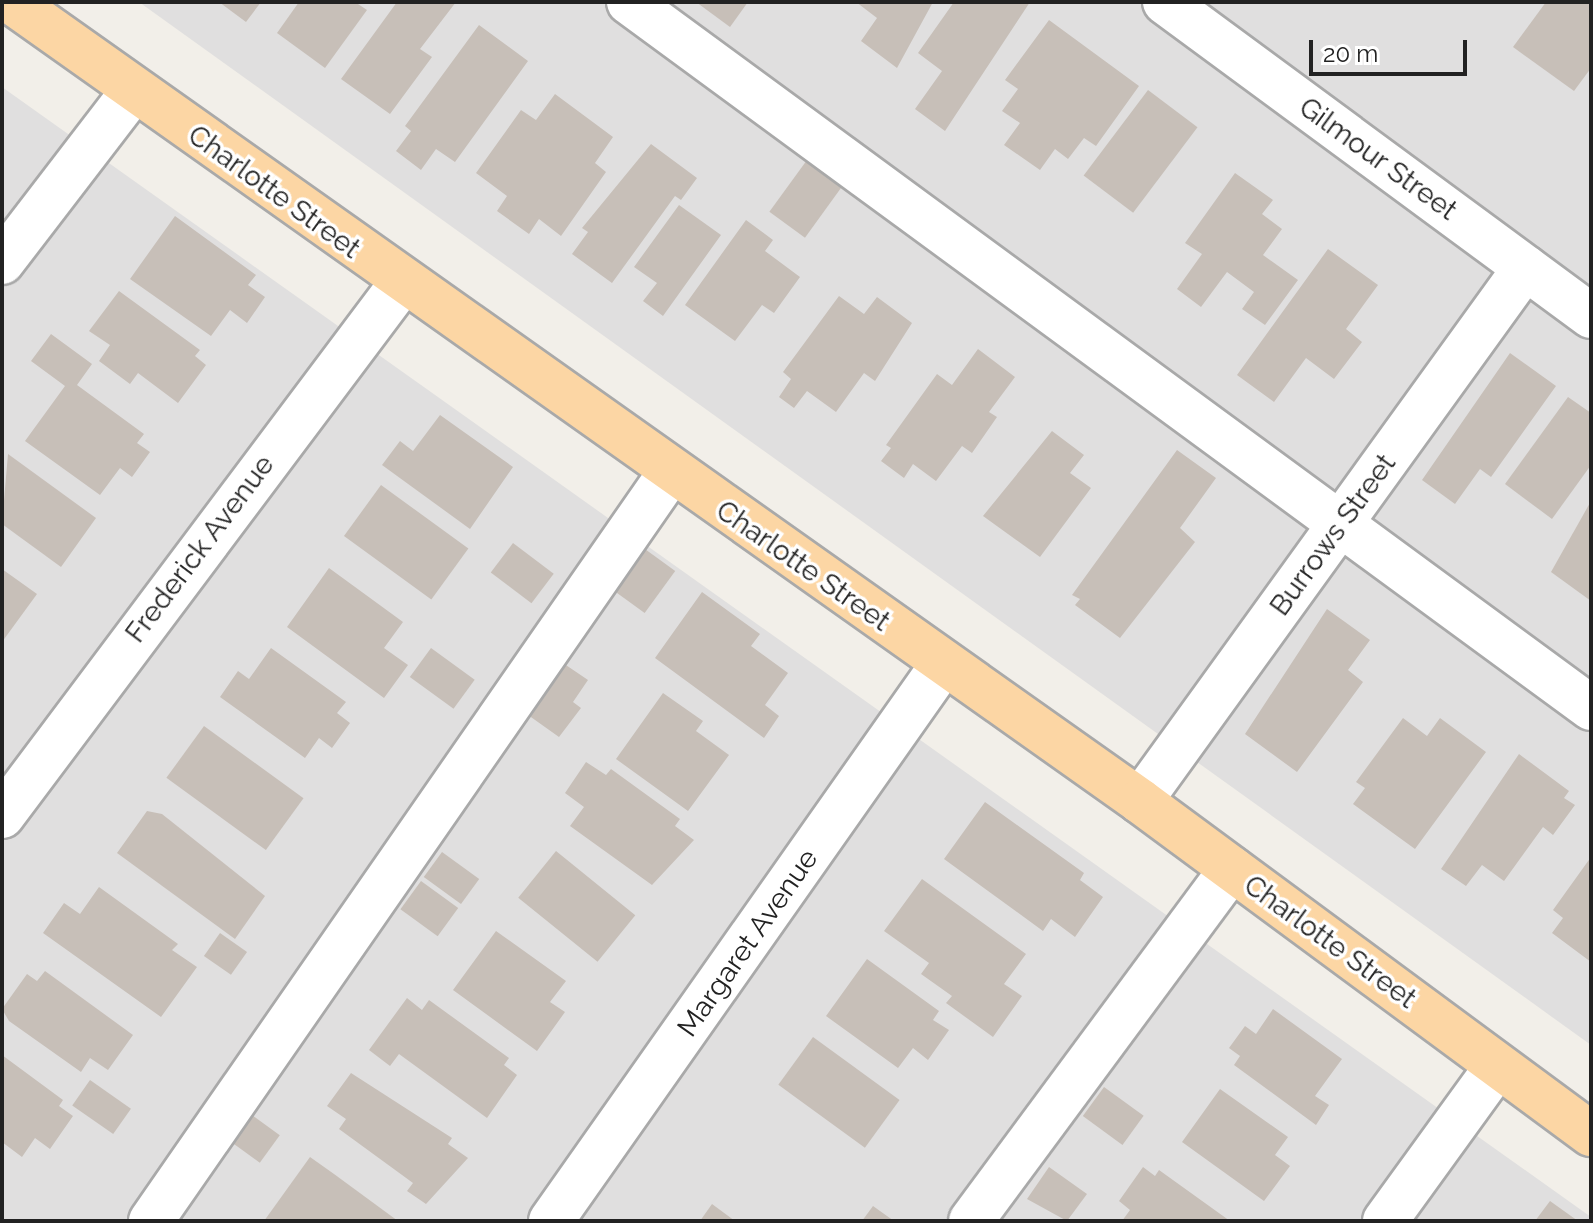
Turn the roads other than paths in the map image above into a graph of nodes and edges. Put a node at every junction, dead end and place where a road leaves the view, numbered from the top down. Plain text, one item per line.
1 (12, 2) edge
2 (629, 2) edge
3 (1165, 2) edge
4 (133, 91) junction
5 (2, 262) edge
6 (1525, 268) junction
7 (401, 284) junction
8 (1591, 316) edge
9 (670, 473) junction
10 (1342, 523) junction
11 (943, 664) junction
12 (1591, 708) edge
13 (1140, 801) junction
14 (2, 816) edge
15 (1231, 869) junction
16 (1497, 1066) junction
17 (1591, 1134) edge
18 (151, 1221) edge
19 (551, 1221) edge
20 (971, 1221) edge
21 (1385, 1221) edge

1 - 4 main road, Charlotte Street
2 - 10 street
3 - 6 street, Gilmour Street
4 - 5 street
4 - 7 main road, Charlotte Street
6 - 8 street, Gilmour Street
6 - 10 street, Burrows Street
7 - 9 main road, Charlotte Street
7 - 14 street, Frederick Avenue
9 - 11 main road, Charlotte Street
9 - 18 street
10 - 12 street
10 - 13 street, Burrows Street
11 - 13 main road, Charlotte Street
11 - 19 street, Margaret Avenue
13 - 15 main road, Charlotte Street
15 - 16 main road, Charlotte Street
15 - 20 street
16 - 17 main road, Charlotte Street
16 - 21 street

